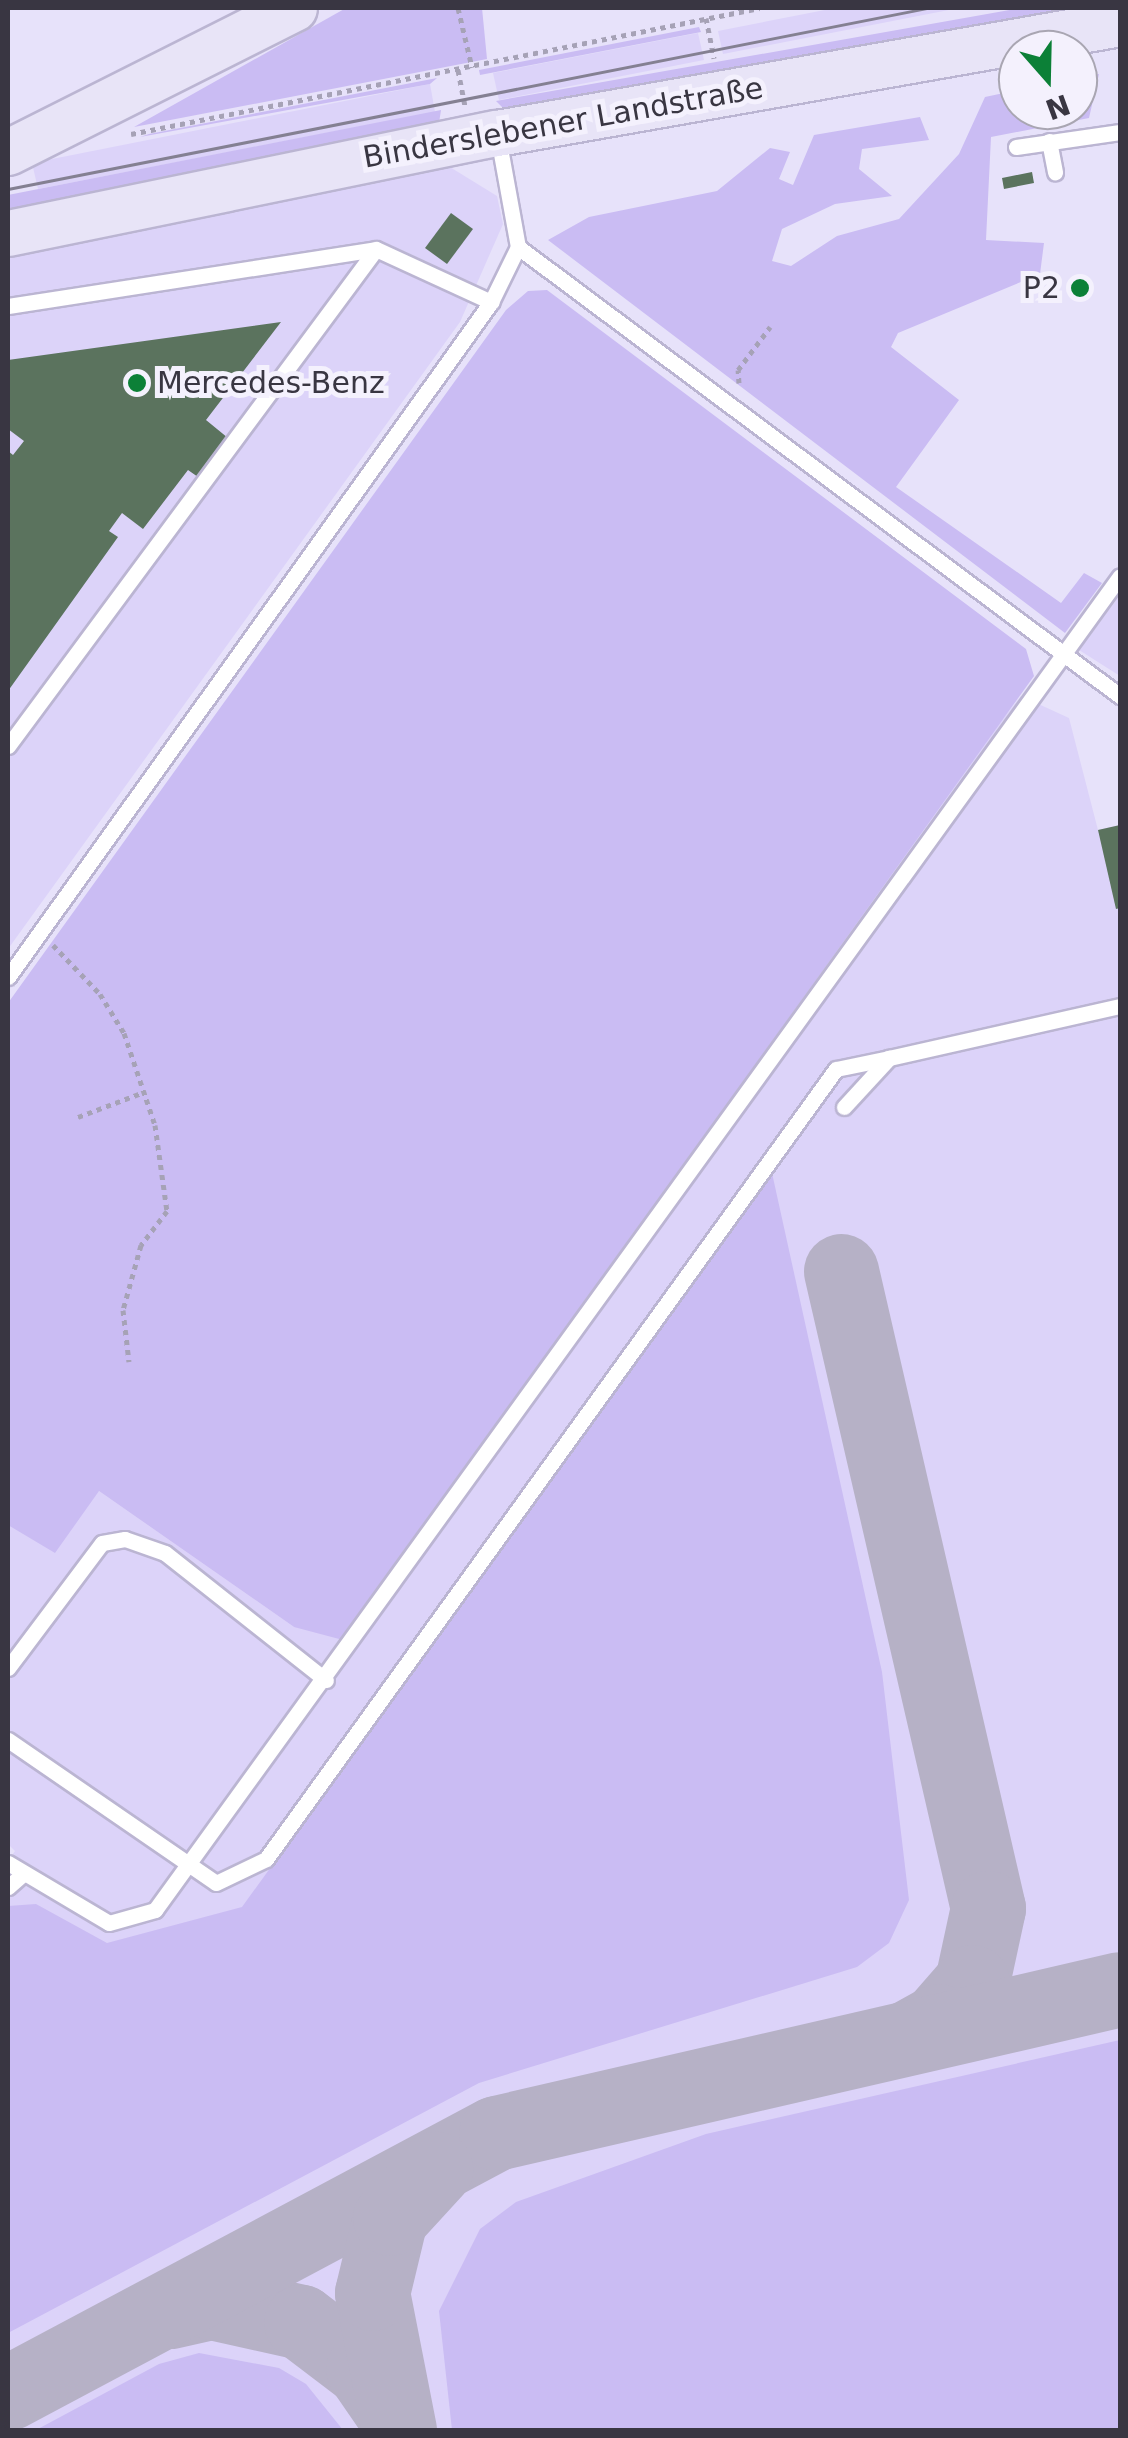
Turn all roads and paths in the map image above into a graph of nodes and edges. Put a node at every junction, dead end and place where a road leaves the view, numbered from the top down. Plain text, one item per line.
1 (294, 8) edge
2 (458, 8) edge
3 (760, 8) edge
4 (706, 18) junction
5 (1120, 23) edge
6 (714, 58) dead end
7 (472, 67) junction
8 (1120, 132) edge
9 (498, 133) junction
10 (121, 136) dead end
11 (1049, 141) junction
12 (1016, 147) dead end
13 (8, 152) edge
14 (1055, 172) dead end
15 (8, 232) edge
16 (518, 247) junction
17 (376, 249) junction
18 (490, 302) junction
19 (8, 306) edge
20 (770, 328) dead end
21 (740, 412) junction
22 (1120, 576) edge
23 (1063, 654) junction
24 (1120, 696) edge
25 (8, 746) edge
26 (50, 943) dead end
27 (8, 977) edge
28 (1120, 1006) edge
29 (889, 1058) junction
30 (144, 1092) junction
31 (844, 1107) dead end
32 (78, 1117) dead end
33 (130, 1362) dead end
34 (8, 1668) edge
35 (326, 1680) junction
36 (8, 1740) edge
37 (8, 1863) edge
38 (188, 1869) junction
39 (24, 1874) junction
40 (8, 1887) edge

1 - 13 street
2 - 7 path
3 - 4 path
4 - 6 path
4 - 7 path
5 - 9 street, Binderslebener Landstraße
7 - 10 path
8 - 11 lane
9 - 15 street, Binderslebener Landstraße
9 - 16 lane
11 - 12 lane
11 - 14 lane
16 - 18 lane
16 - 21 lane
17 - 18 lane
17 - 19 lane
17 - 25 lane
18 - 27 lane
20 - 21 path
21 - 23 lane
22 - 23 lane
23 - 24 lane
23 - 35 lane
26 - 30 path
28 - 29 lane
29 - 31 lane
29 - 38 lane
30 - 32 path
30 - 33 path
34 - 35 lane
35 - 38 lane
36 - 38 lane
37 - 39 lane
38 - 39 lane
39 - 40 lane

